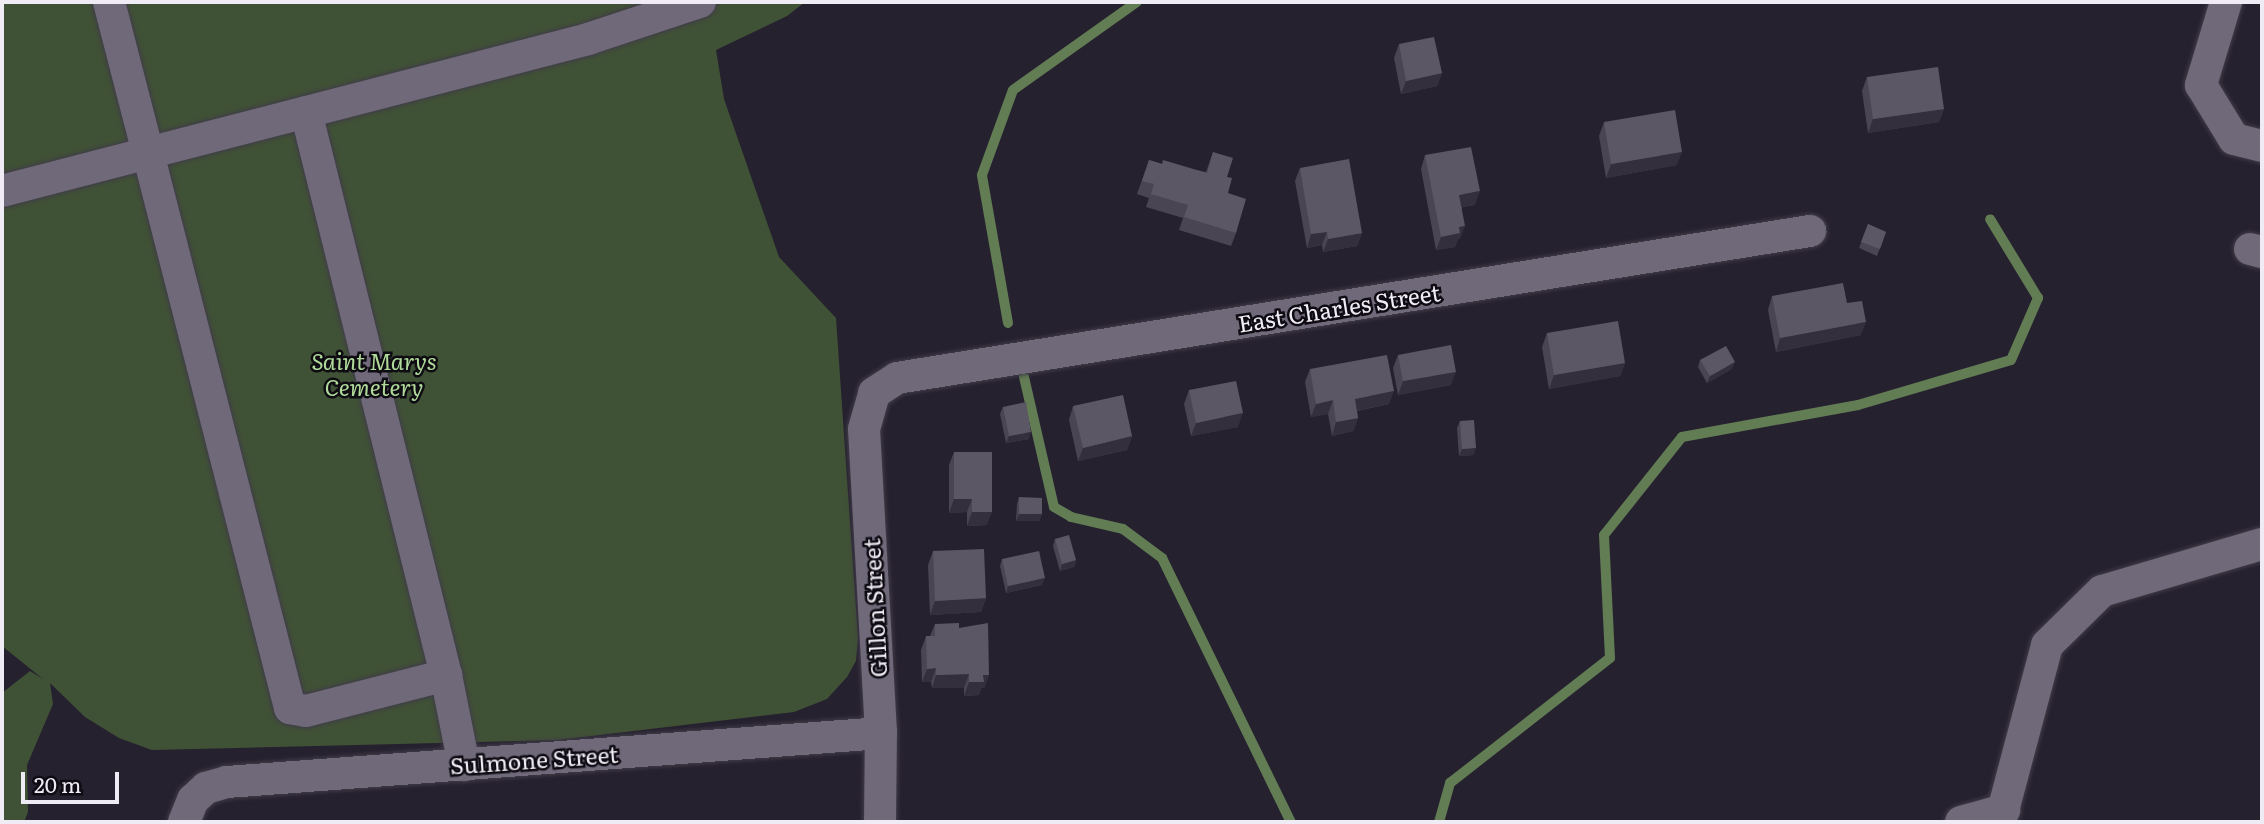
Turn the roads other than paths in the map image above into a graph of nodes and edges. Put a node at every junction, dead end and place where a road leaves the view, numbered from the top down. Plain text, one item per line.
1 (109, 2) edge
2 (700, 2) edge
3 (2226, 2) edge
4 (306, 112) junction
5 (2262, 146) edge
6 (148, 153) junction
7 (2, 191) edge
8 (1810, 230) dead end
9 (873, 395) joint
10 (2262, 544) edge
11 (446, 675) junction
12 (881, 733) junction
13 (464, 765) junction
14 (188, 811) edge
15 (2002, 816) edge
16 (880, 822) edge
17 (1961, 822) edge

1 - 6 street
2 - 4 street
3 - 5 street
4 - 6 street
4 - 11 street
6 - 7 street
6 - 11 street
8 - 9 street, East Charles Street
9 - 12 street, Gillon Street
10 - 15 street
11 - 13 street
12 - 13 street, Sulmone Street
12 - 16 street, Gillon Street
13 - 14 street, Sulmone Street
15 - 17 street

